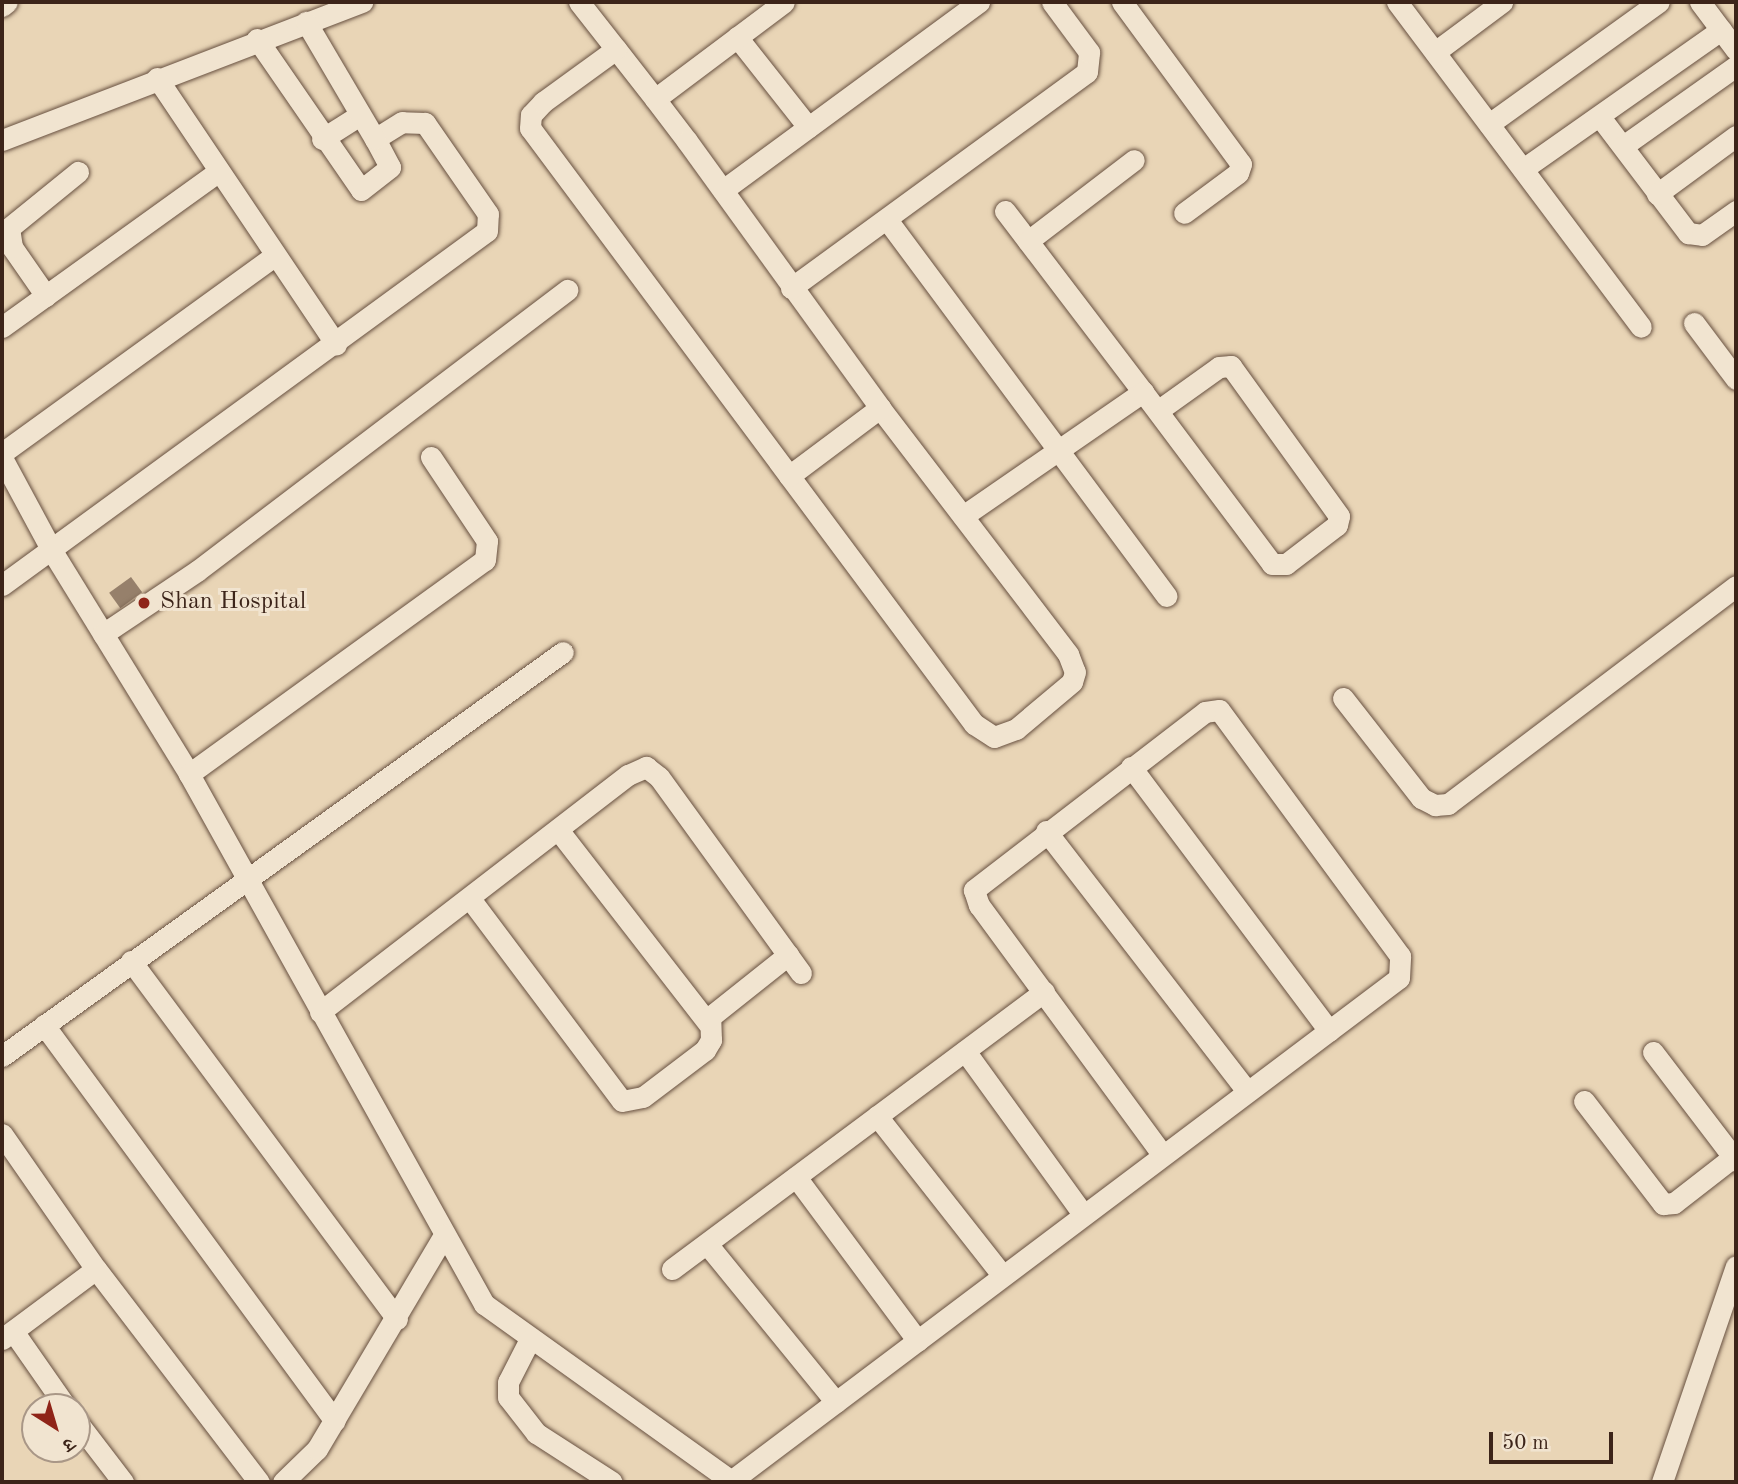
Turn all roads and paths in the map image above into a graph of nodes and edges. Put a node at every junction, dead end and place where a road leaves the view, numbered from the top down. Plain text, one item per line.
1 (8, 2) edge
2 (362, 2) edge
3 (579, 2) edge
4 (784, 2) edge
5 (979, 2) edge
6 (1052, 2) edge
7 (1122, 2) edge
8 (1397, 2) edge
9 (1502, 2) edge
10 (1659, 2) edge
11 (1700, 2) edge
12 (2, 6) edge
13 (306, 22) junction
14 (1721, 30) junction
15 (737, 37) junction
16 (257, 40) junction
17 (616, 49) junction
18 (1736, 50) edge
19 (1435, 52) junction
20 (1736, 66) edge
21 (157, 78) junction
22 (655, 99) junction
23 (360, 115) junction
24 (1600, 117) junction
25 (1489, 124) junction
26 (808, 128) junction
27 (1736, 136) edge
28 (322, 139) junction
29 (375, 139) junction
30 (2, 140) edge
31 (1623, 146) junction
32 (1134, 160) dead end
33 (1522, 169) junction
34 (78, 172) dead end
35 (218, 172) junction
36 (723, 190) junction
37 (1657, 194) junction
38 (1005, 211) dead end
39 (1736, 211) edge
40 (1184, 213) dead end
41 (888, 221) junction
42 (1028, 241) junction
43 (274, 256) junction
44 (791, 288) junction
45 (567, 290) dead end
46 (46, 296) junction
47 (1694, 323) dead end
48 (2, 327) edge
49 (1641, 327) dead end
50 (336, 344) junction
51 (1736, 379) edge
52 (1143, 392) junction
53 (880, 408) junction
54 (1158, 410) junction
55 (1059, 447) junction
56 (2, 453) edge
57 (431, 457) dead end
58 (2, 458) edge
59 (789, 476) junction
60 (963, 516) junction
61 (51, 551) junction
62 (2, 585) edge
63 (1736, 586) edge
64 (1167, 596) dead end
65 (103, 634) junction
66 (562, 653) dead end
67 (1343, 698) dead end
68 (1131, 767) junction
69 (189, 774) junction
70 (559, 831) junction
71 (1046, 831) junction
72 (247, 878) junction
73 (471, 900) junction
74 (788, 955) junction
75 (131, 961) junction
76 (801, 973) dead end
77 (1044, 992) junction
78 (320, 1012) junction
79 (708, 1023) junction
80 (44, 1026) junction
81 (1329, 1031) junction
82 (965, 1051) junction
83 (1653, 1052) dead end
84 (2, 1056) edge
85 (1247, 1091) junction
86 (1584, 1101) dead end
87 (877, 1116) junction
88 (2, 1134) edge
89 (1162, 1154) junction
90 (1735, 1159) edge
91 (796, 1177) junction
92 (1083, 1214) junction
93 (444, 1235) junction
94 (707, 1244) junction
95 (1736, 1266) edge
96 (96, 1269) junction
97 (672, 1269) dead end
98 (1002, 1275) junction
99 (397, 1319) junction
100 (7, 1335) edge
101 (529, 1341) junction
102 (918, 1341) junction
103 (55, 1393) edge
104 (836, 1402) junction
105 (335, 1421) junction
106 (91, 1440) edge
107 (123, 1482) edge
108 (260, 1482) edge
109 (283, 1482) edge
110 (612, 1482) edge
111 (732, 1482) edge
112 (1662, 1482) edge

1 - 12 street
2 - 13 street
3 - 17 street
4 - 15 street
5 - 26 street
6 - 41 street
7 - 40 street
8 - 19 street
9 - 19 street
10 - 25 street
11 - 14 street
13 - 16 street
13 - 23 street
14 - 18 street
14 - 24 street
15 - 22 street
15 - 26 street
16 - 21 street
16 - 28 street
17 - 22 street
17 - 59 street
19 - 25 street
20 - 31 street
21 - 30 street
21 - 35 street
22 - 36 street
23 - 28 street
23 - 29 street
24 - 31 street
24 - 33 street
25 - 33 street
26 - 36 street
27 - 37 street
28 - 29 street
29 - 50 street
31 - 37 street
32 - 42 street
33 - 49 street
34 - 46 street
35 - 43 street
35 - 46 street
36 - 44 street
37 - 39 street
38 - 42 street
41 - 44 street
41 - 55 street
42 - 52 street
43 - 50 street
43 - 56 street
44 - 53 street
45 - 65 street
46 - 48 street
47 - 51 street
50 - 61 street
52 - 54 street
52 - 55 street
53 - 59 street
53 - 60 street
54 - 54 street
55 - 60 street
55 - 64 street
57 - 69 street
58 - 61 street
59 - 60 street
61 - 62 street
61 - 65 street
63 - 67 street
65 - 69 street
66 - 72 street
68 - 71 street
68 - 81 street
68 - 81 street
69 - 72 street
70 - 73 street
70 - 74 street
70 - 79 street
71 - 77 street
71 - 85 street
72 - 75 street
72 - 78 street
73 - 78 street
73 - 79 street
74 - 76 street
74 - 79 street
75 - 80 street
75 - 99 street
77 - 82 street
77 - 89 street
78 - 93 street
80 - 84 street
80 - 105 street
81 - 85 street
82 - 87 street
82 - 92 street
83 - 90 street
85 - 89 street
86 - 90 street
87 - 91 street
87 - 98 street
88 - 96 street
89 - 92 street
91 - 94 street
91 - 102 street
92 - 98 street
93 - 99 street
93 - 101 street
94 - 97 street
94 - 104 street
95 - 112 street
96 - 100 street
96 - 108 street
98 - 102 street
99 - 105 street
100 - 103 street
101 - 110 street
101 - 111 street
102 - 104 street
104 - 111 street
105 - 109 street
106 - 107 street

